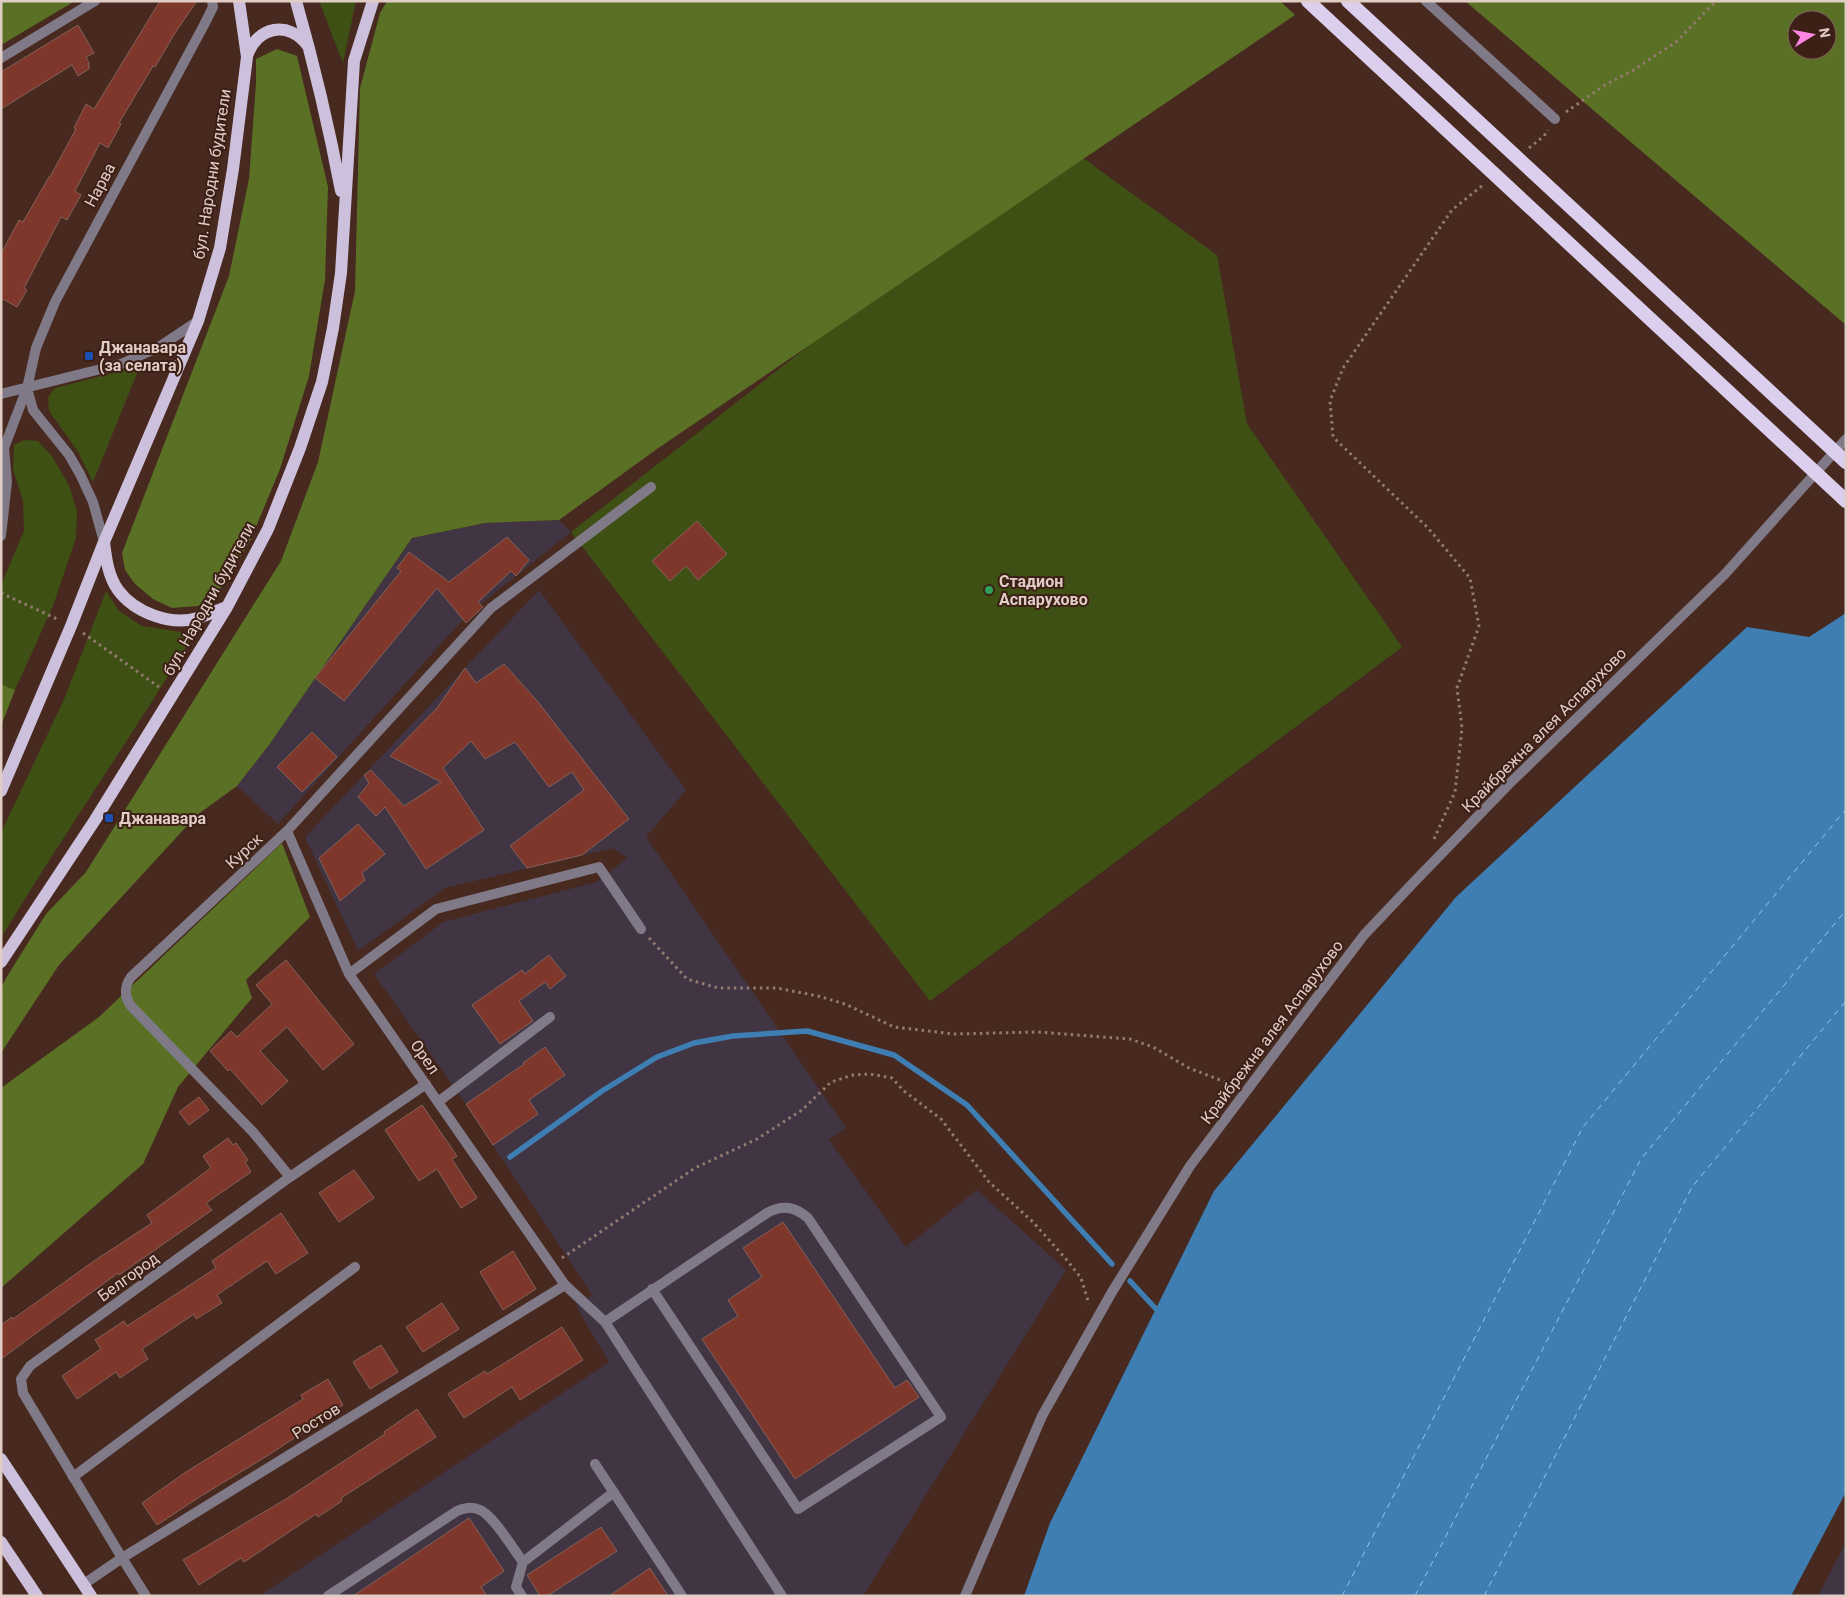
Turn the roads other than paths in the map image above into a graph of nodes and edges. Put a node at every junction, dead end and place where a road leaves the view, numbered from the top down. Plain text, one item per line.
1 (95, 1) edge
2 (212, 1) edge
3 (239, 1) edge
4 (296, 1) edge
5 (373, 1) edge
6 (1308, 1) edge
7 (1348, 1) edge
8 (1426, 1) edge
9 (312, 55) junction
10 (247, 57) junction
11 (1, 58) edge
12 (1555, 119) road end
13 (345, 211) junction
14 (198, 321) junction
15 (27, 388) junction
16 (1, 394) edge
17 (1846, 439) edge
18 (2, 449) edge
19 (1846, 462) edge
20 (650, 487) dead end
21 (1846, 501) edge
22 (1, 536) edge
23 (104, 542) junction
24 (227, 607) junction
25 (1, 791) edge
26 (287, 831) junction
27 (641, 929) road end
28 (1, 962) edge
29 (349, 974) junction
30 (550, 1017) dead end
31 (426, 1084) junction
32 (438, 1102) junction
33 (290, 1177) junction
34 (355, 1267) dead end
35 (565, 1285) junction
36 (652, 1289) junction
37 (605, 1322) junction
38 (1, 1459) edge
39 (595, 1464) dead end
40 (72, 1476) junction
41 (614, 1492) junction
42 (1, 1542) edge
43 (122, 1558) junction
44 (523, 1562) junction
45 (84, 1584) junction
46 (37, 1596) edge
47 (91, 1596) edge
48 (146, 1596) edge
49 (328, 1596) edge
50 (522, 1596) edge
51 (682, 1596) edge
52 (782, 1596) edge
53 (964, 1596) edge

1 - 11 street
2 - 15 street, Нарва
3 - 10 main road, бул. Народни будители
4 - 9 main road
5 - 13 main road
6 - 21 highway, bridge
7 - 19 highway, bridge
8 - 12 street
9 - 10 main road
9 - 13 main road
10 - 14 main road, бул. Народни будители
13 - 24 main road, бул. Народни будители
14 - 15 street
14 - 23 main road, бул. Народни будители
15 - 16 street
15 - 18 street, Нарва
15 - 23 street
17 - 53 street, Крайбрежна алея Аспарухово
18 - 22 street
20 - 26 street, Курск
23 - 24 main road
23 - 25 main road, бул. Народни будители
24 - 28 main road, бул. Народни будители
26 - 29 street, Орел
26 - 33 street, Курск
27 - 29 street
29 - 31 street, Орел
30 - 32 street
31 - 32 street, Орел
31 - 33 street, Белгород
32 - 35 street, Орел
33 - 40 street, Белгород
34 - 40 street
35 - 37 street, Орел
35 - 43 street, Ростов
36 - 36 street
36 - 37 street
37 - 52 street, Орел
38 - 45 main road
39 - 41 street
40 - 43 street, Белгород
41 - 44 street
41 - 51 street
42 - 46 main road
43 - 45 street, Ростов
43 - 48 street, Белгород
44 - 49 street
44 - 50 street
45 - 47 main road

